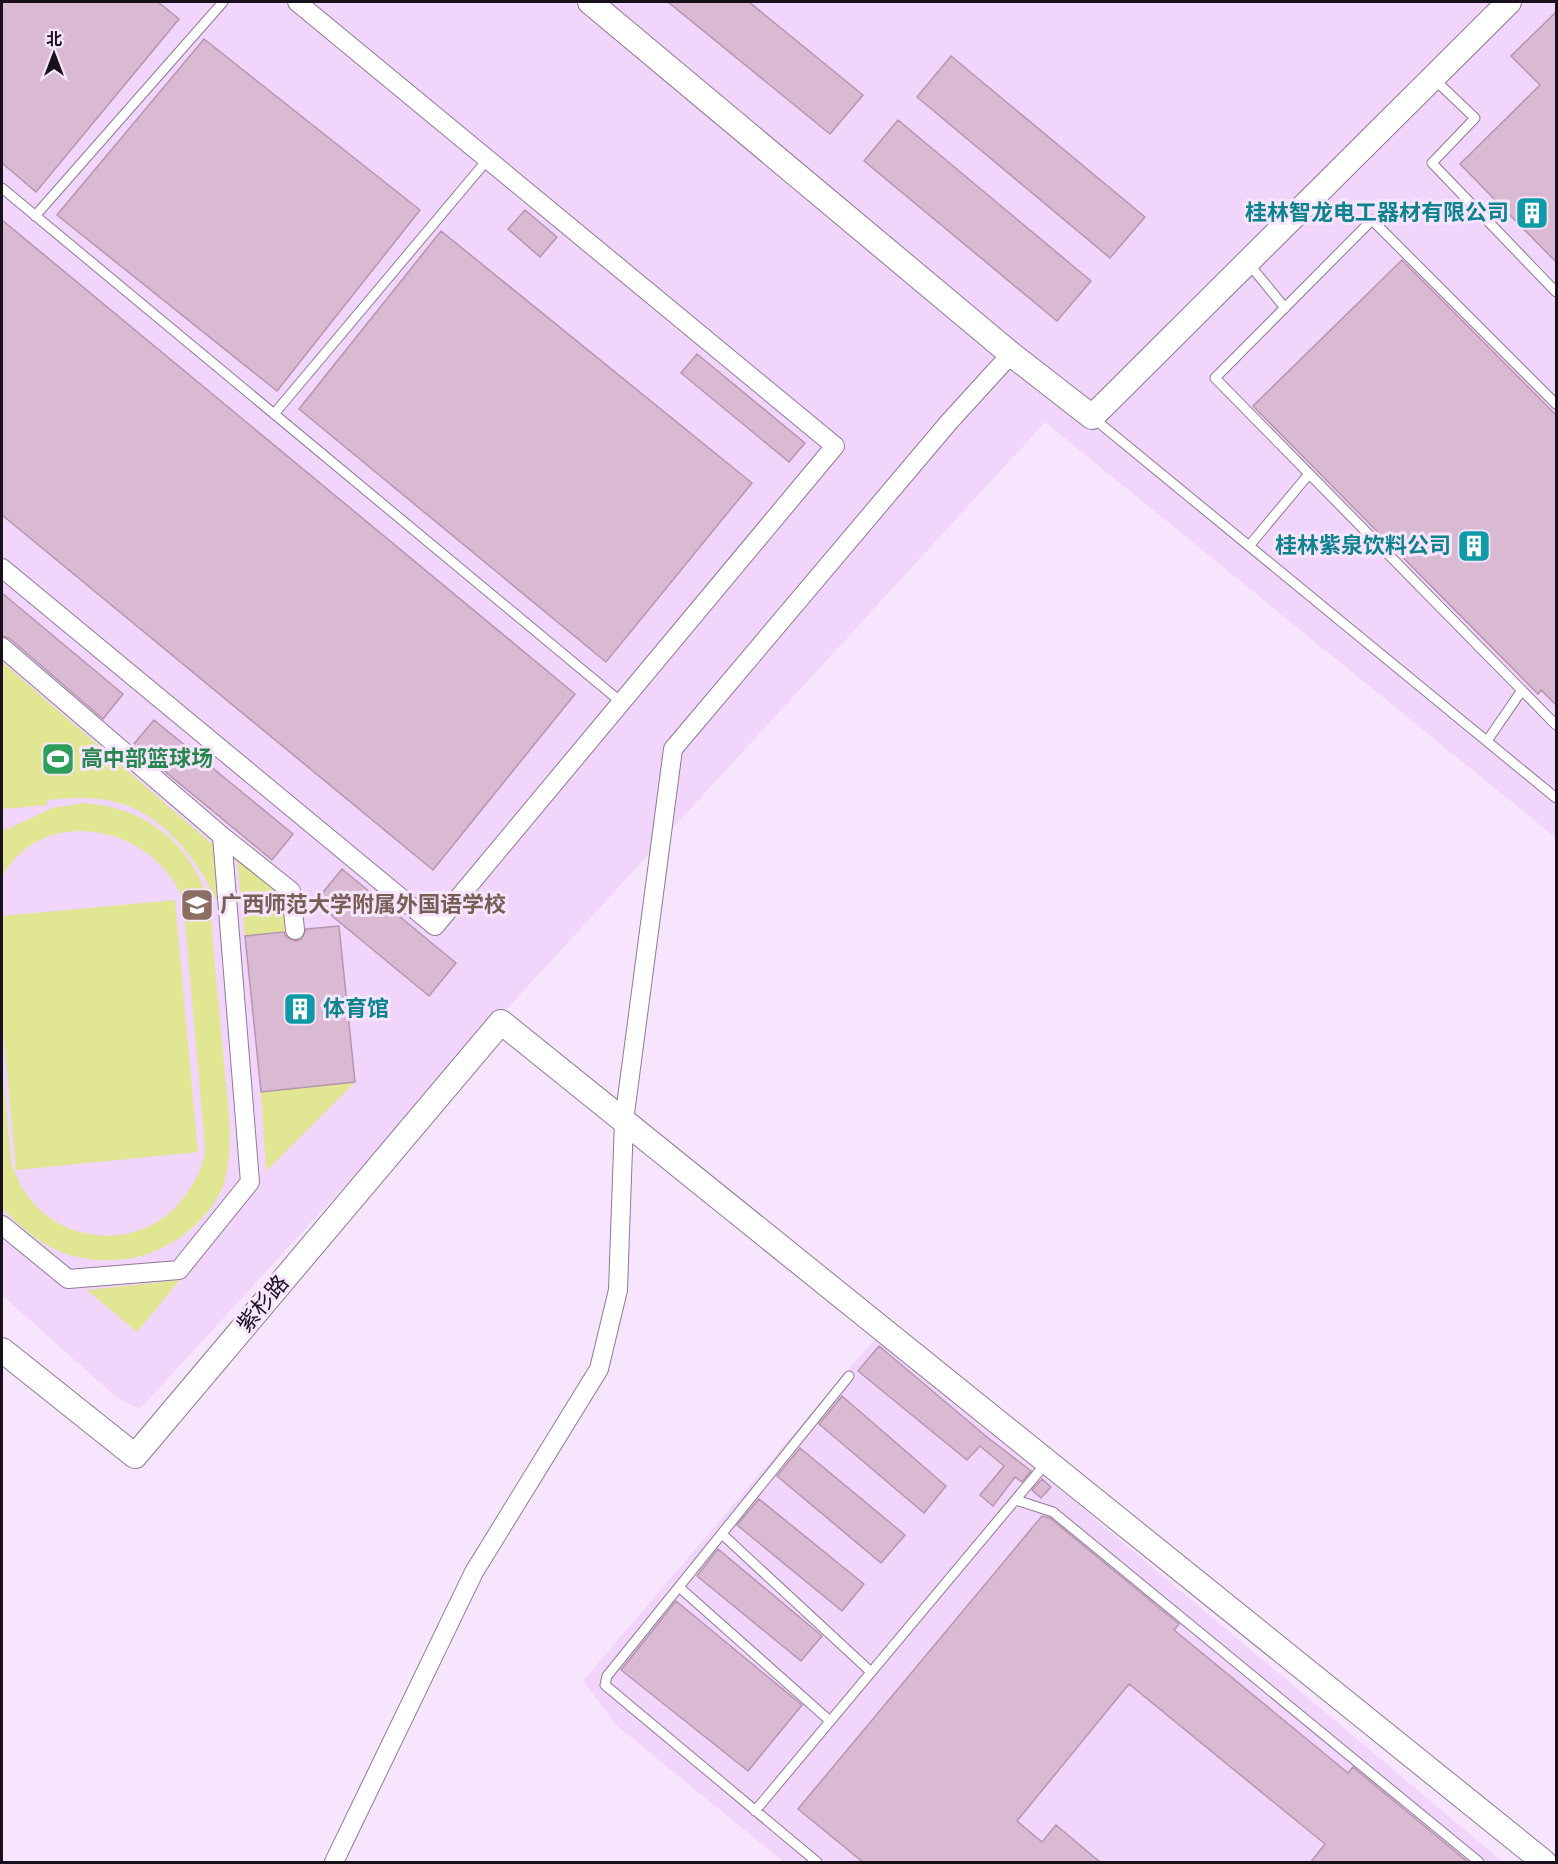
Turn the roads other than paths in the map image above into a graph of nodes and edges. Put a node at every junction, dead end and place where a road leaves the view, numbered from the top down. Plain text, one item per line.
1 (223, 2) edge
2 (297, 2) edge
3 (590, 2) edge
4 (1509, 2) edge
5 (1432, 77) junction
6 (488, 159) junction
7 (2, 189) edge
8 (35, 216) junction
9 (1247, 262) junction
10 (1557, 292) edge
11 (1285, 308) junction
12 (1011, 354) junction
13 (1557, 404) edge
14 (274, 414) junction
15 (1092, 417) junction
16 (1309, 474) junction
17 (1249, 546) junction
18 (2, 568) edge
19 (2, 647) edge
20 (1522, 690) junction
21 (621, 702) junction
22 (1557, 725) edge
23 (1487, 741) junction
24 (1557, 798) edge
25 (222, 836) junction
26 (296, 930) dead end
27 (624, 1121) junction
28 (2, 1225) edge
29 (2, 1350) edge
30 (849, 1376) dead end
31 (1047, 1462) junction
32 (1016, 1500) junction
33 (722, 1534) junction
34 (679, 1587) junction
35 (871, 1672) junction
36 (830, 1721) junction
37 (755, 1811) junction
38 (334, 1863) edge
39 (817, 1863) edge
40 (1479, 1863) edge
41 (1544, 1863) edge

1 - 8 lane
2 - 6 street
3 - 12 main road
4 - 5 main road
5 - 9 main road
5 - 10 lane
6 - 14 lane
6 - 21 street
7 - 8 lane
8 - 14 lane
9 - 11 lane
9 - 15 main road
11 - 13 lane
11 - 16 lane
12 - 15 main road
12 - 27 street
14 - 21 lane
15 - 17 lane
16 - 17 lane
16 - 20 lane
17 - 23 lane
18 - 21 street
19 - 25 street
20 - 22 lane
20 - 23 lane
23 - 24 lane
25 - 26 street
25 - 28 street
27 - 29 main road, 紫杉路
27 - 31 main road
27 - 38 street
30 - 33 lane
31 - 32 lane
31 - 41 main road
32 - 35 lane
32 - 40 lane
33 - 34 lane
33 - 35 lane
34 - 36 lane
34 - 37 lane
35 - 36 lane
36 - 37 lane
37 - 39 lane

